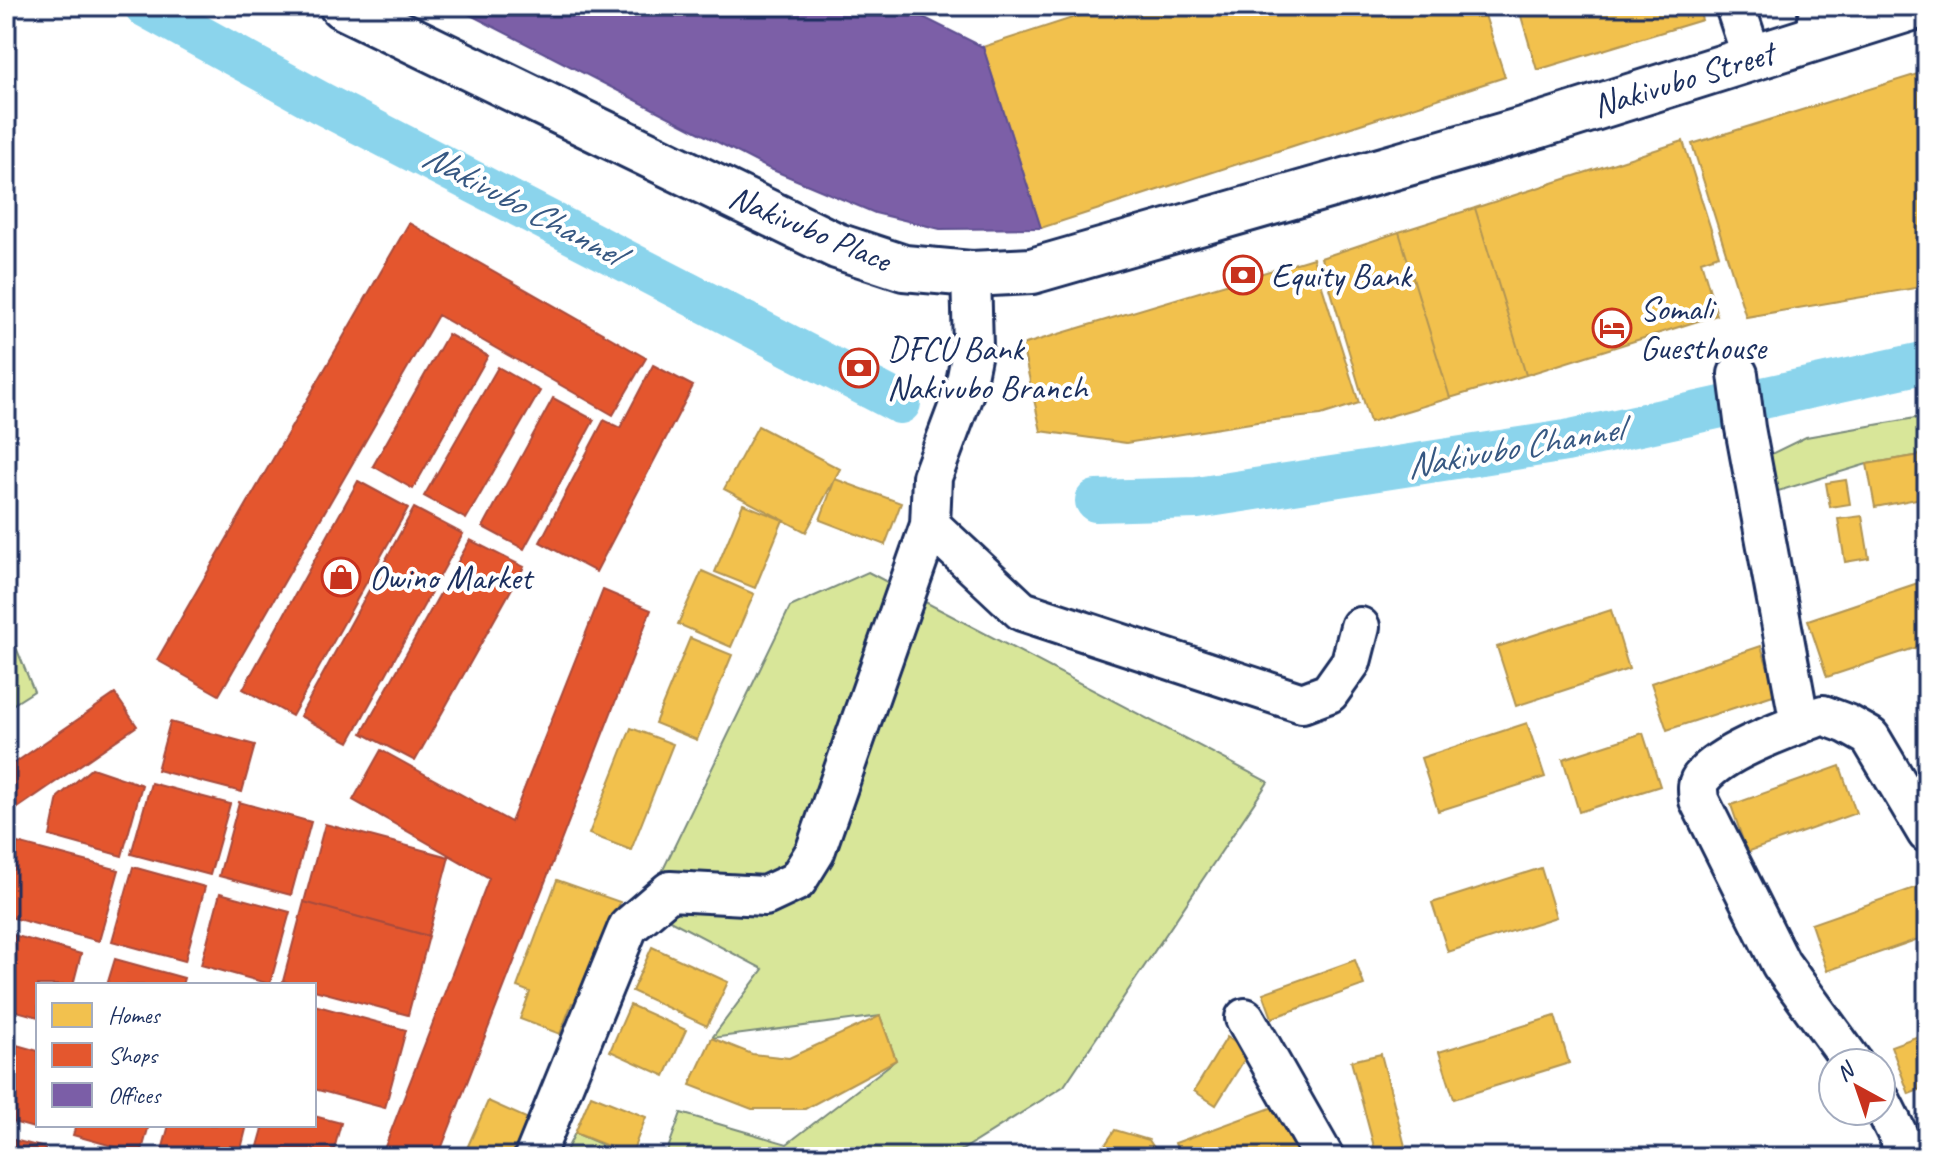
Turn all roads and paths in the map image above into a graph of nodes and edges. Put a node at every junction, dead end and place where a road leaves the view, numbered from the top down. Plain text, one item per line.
1 (342, 6) edge
2 (1735, 6) edge
3 (1918, 6) edge
4 (1817, 22) edge
5 (1752, 57) junction
6 (1540, 125) joint
7 (971, 274) junction
8 (1738, 374) dead end
9 (930, 525) junction
10 (1360, 627) dead end
11 (1800, 724) junction
12 (1927, 833) edge
13 (1245, 1018) dead end
14 (1841, 1047) edge
15 (1894, 1127) edge
16 (534, 1157) edge
17 (1324, 1157) edge
18 (1909, 1157) edge

1 - 7 main road, Nakivubo Place
2 - 5 lane
3 - 4 main road, Nakivubo Street
4 - 5 main road, Nakivubo Street
5 - 6 main road, Nakivubo Street
6 - 7 main road, Nakivubo Place
7 - 9 lane
8 - 11 lane
9 - 10 lane
9 - 16 lane
11 - 12 lane
11 - 14 lane
13 - 17 lane
15 - 18 lane

